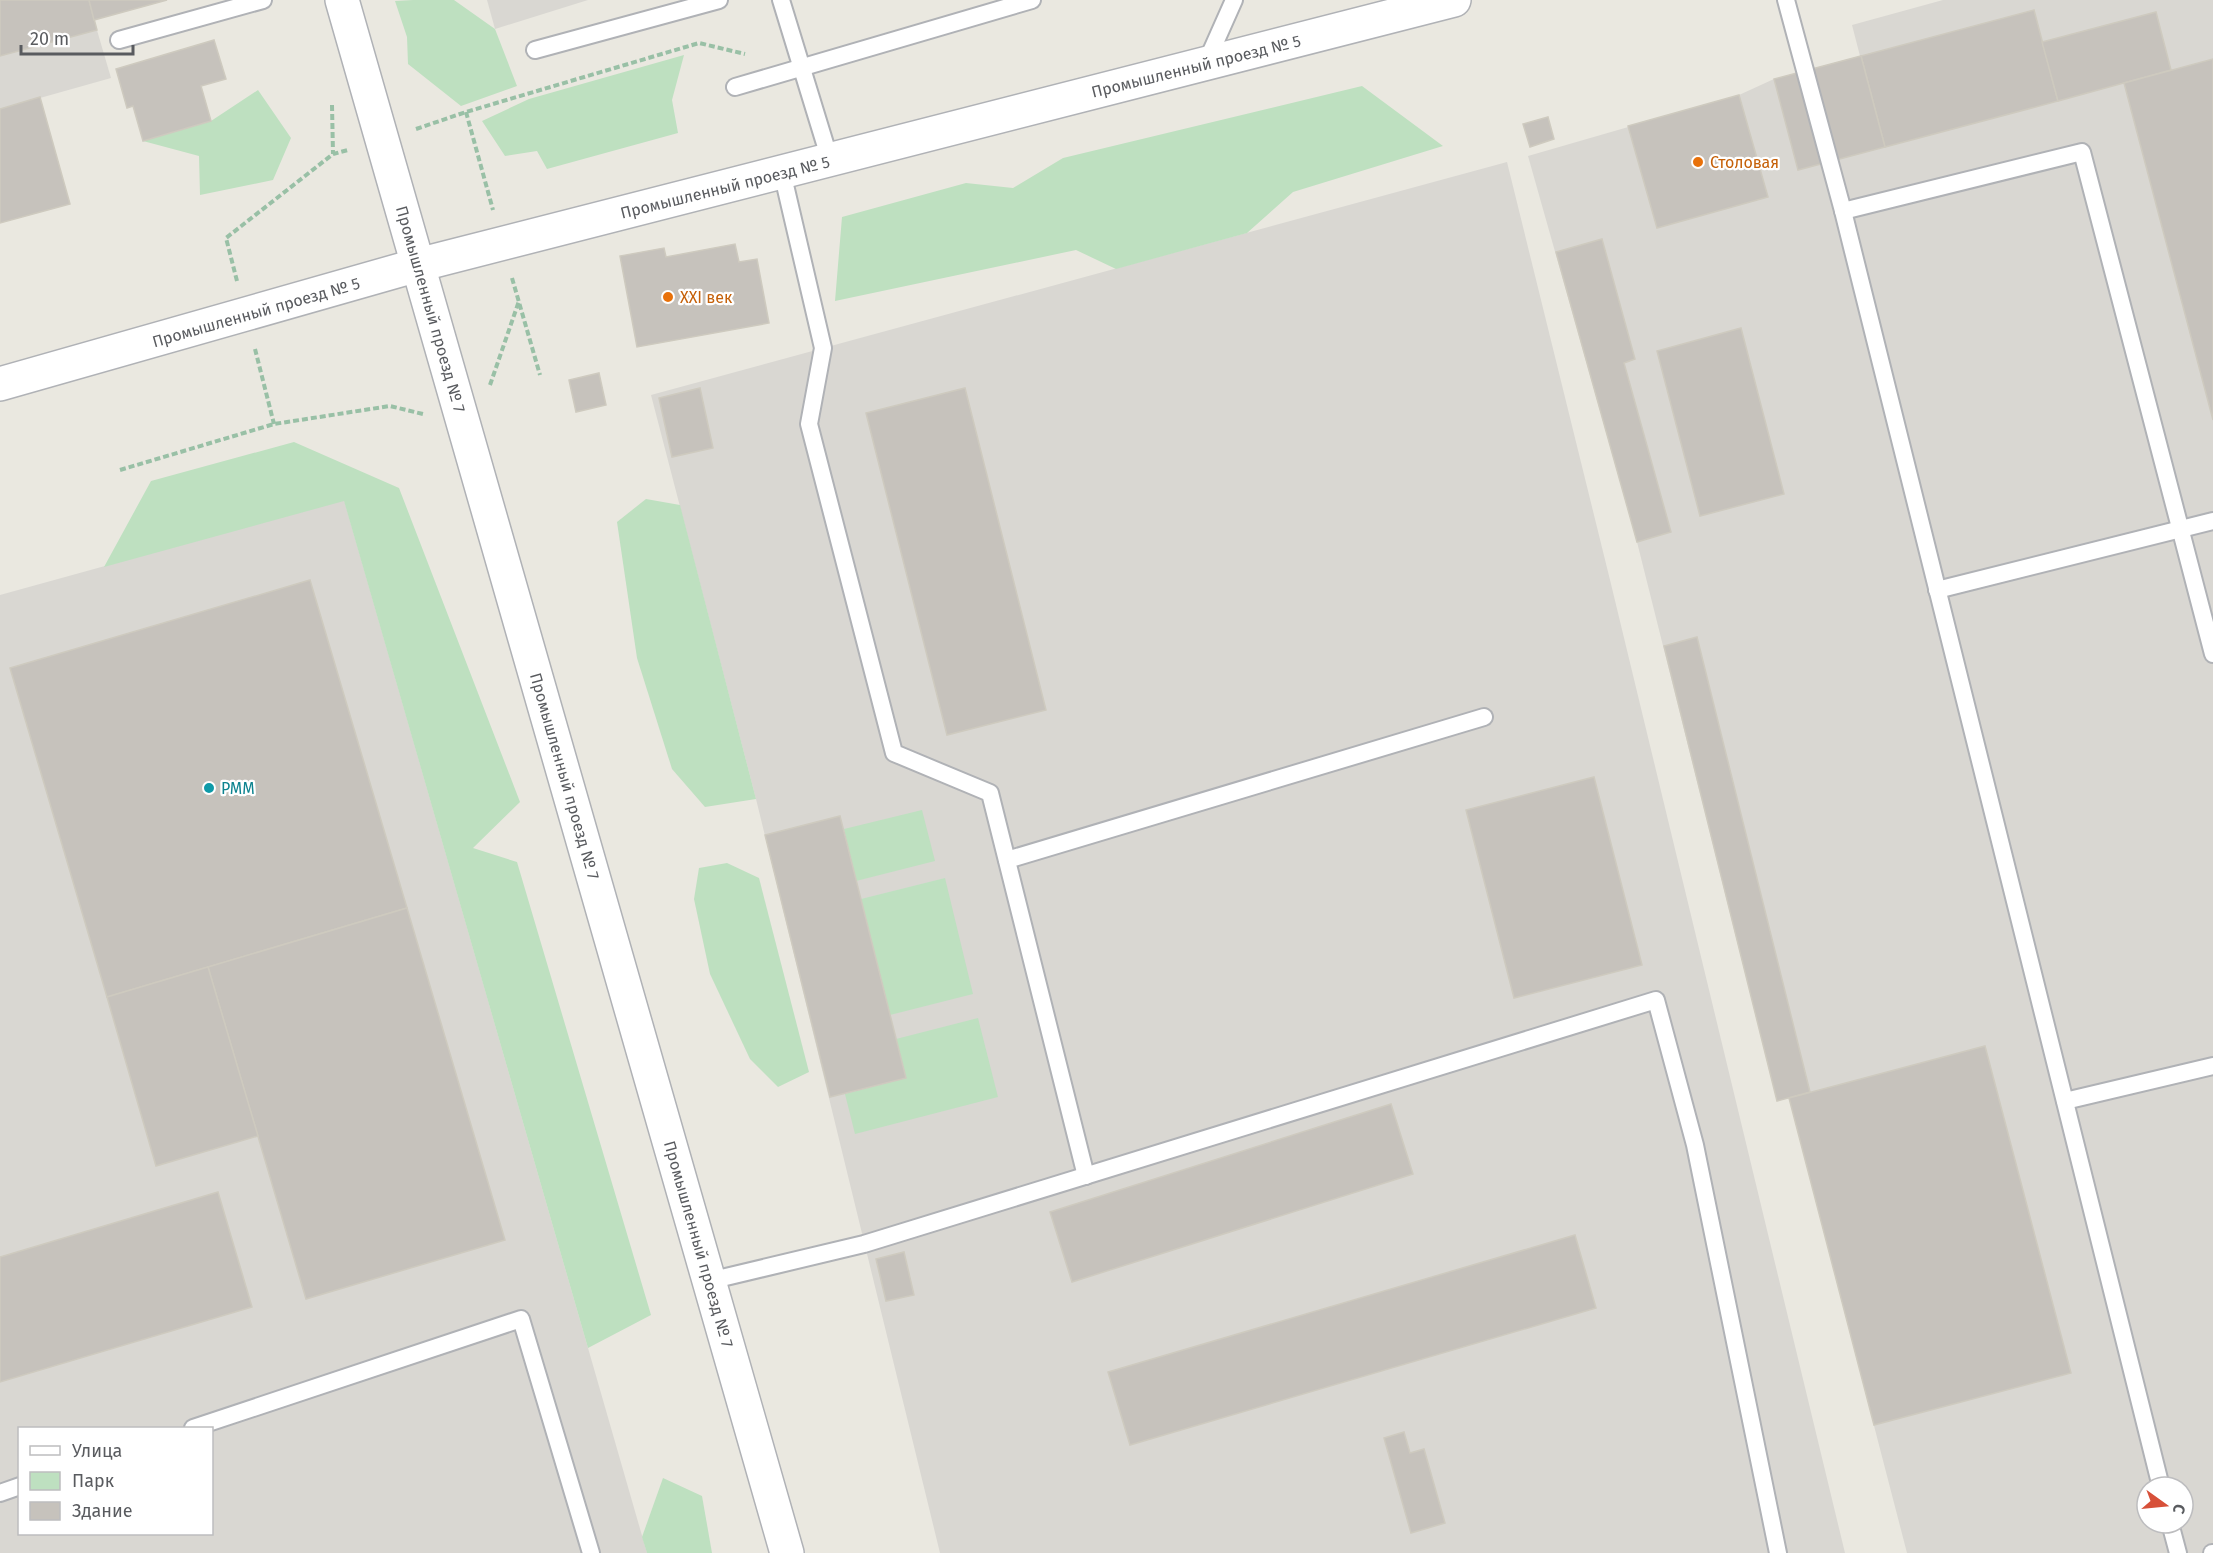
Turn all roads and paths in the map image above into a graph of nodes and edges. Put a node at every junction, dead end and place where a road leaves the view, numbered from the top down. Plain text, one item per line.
1 (263, 0) edge
2 (342, 0) edge
3 (719, 0) edge
4 (781, 0) edge
5 (1032, 0) edge
6 (1234, 0) edge
7 (1454, 0) edge
8 (1786, 0) edge
9 (119, 40) dead end
10 (535, 50) dead end
11 (1205, 64) junction
12 (801, 68) junction
13 (735, 87) dead end
14 (332, 98) dead end
15 (382, 140) junction
16 (333, 154) junction
17 (830, 160) junction
18 (782, 172) junction
19 (1843, 211) junction
20 (418, 265) junction
21 (247, 314) junction
22 (0, 384) edge
23 (425, 414) dead end
24 (274, 424) junction
25 (120, 470) dead end
26 (2213, 521) edge
27 (2181, 530) junction
28 (1937, 590) junction
29 (2213, 654) edge
30 (1484, 717) dead end
31 (1007, 860) junction
32 (2213, 1066) edge
33 (2064, 1101) junction
34 (1086, 1176) junction
35 (709, 1281) junction
36 (196, 1427) edge
37 (2158, 1475) edge
38 (18, 1487) edge
39 (0, 1493) edge
40 (2173, 1535) edge
41 (591, 1553) edge
42 (787, 1553) edge
43 (1778, 1553) edge
44 (2178, 1553) edge

1 - 9 lane
2 - 15 street, Промышленный проезд № 7
3 - 10 lane
4 - 12 lane
5 - 12 lane
6 - 11 lane
7 - 11 street, Промышленный проезд № 5
8 - 19 lane
11 - 17 street, Промышленный проезд № 5
12 - 13 lane
12 - 15 path
12 - 17 lane
14 - 16 path
15 - 16 path
15 - 20 street, Промышленный проезд № 7
16 - 21 path
17 - 18 street, Промышленный проезд № 5
18 - 20 street, Промышленный проезд № 5
18 - 31 lane
19 - 27 lane
19 - 28 lane
20 - 21 street, Промышленный проезд № 5
20 - 35 street, Промышленный проезд № 7
21 - 22 street, Промышленный проезд № 5
21 - 24 path
23 - 24 path
24 - 25 path
26 - 27 lane
27 - 28 lane
27 - 29 lane
28 - 33 lane
30 - 31 lane
31 - 34 lane
32 - 33 lane
33 - 37 lane
34 - 35 lane
34 - 43 lane
35 - 42 street, Промышленный проезд № 7
36 - 41 lane
38 - 39 lane
40 - 44 lane

